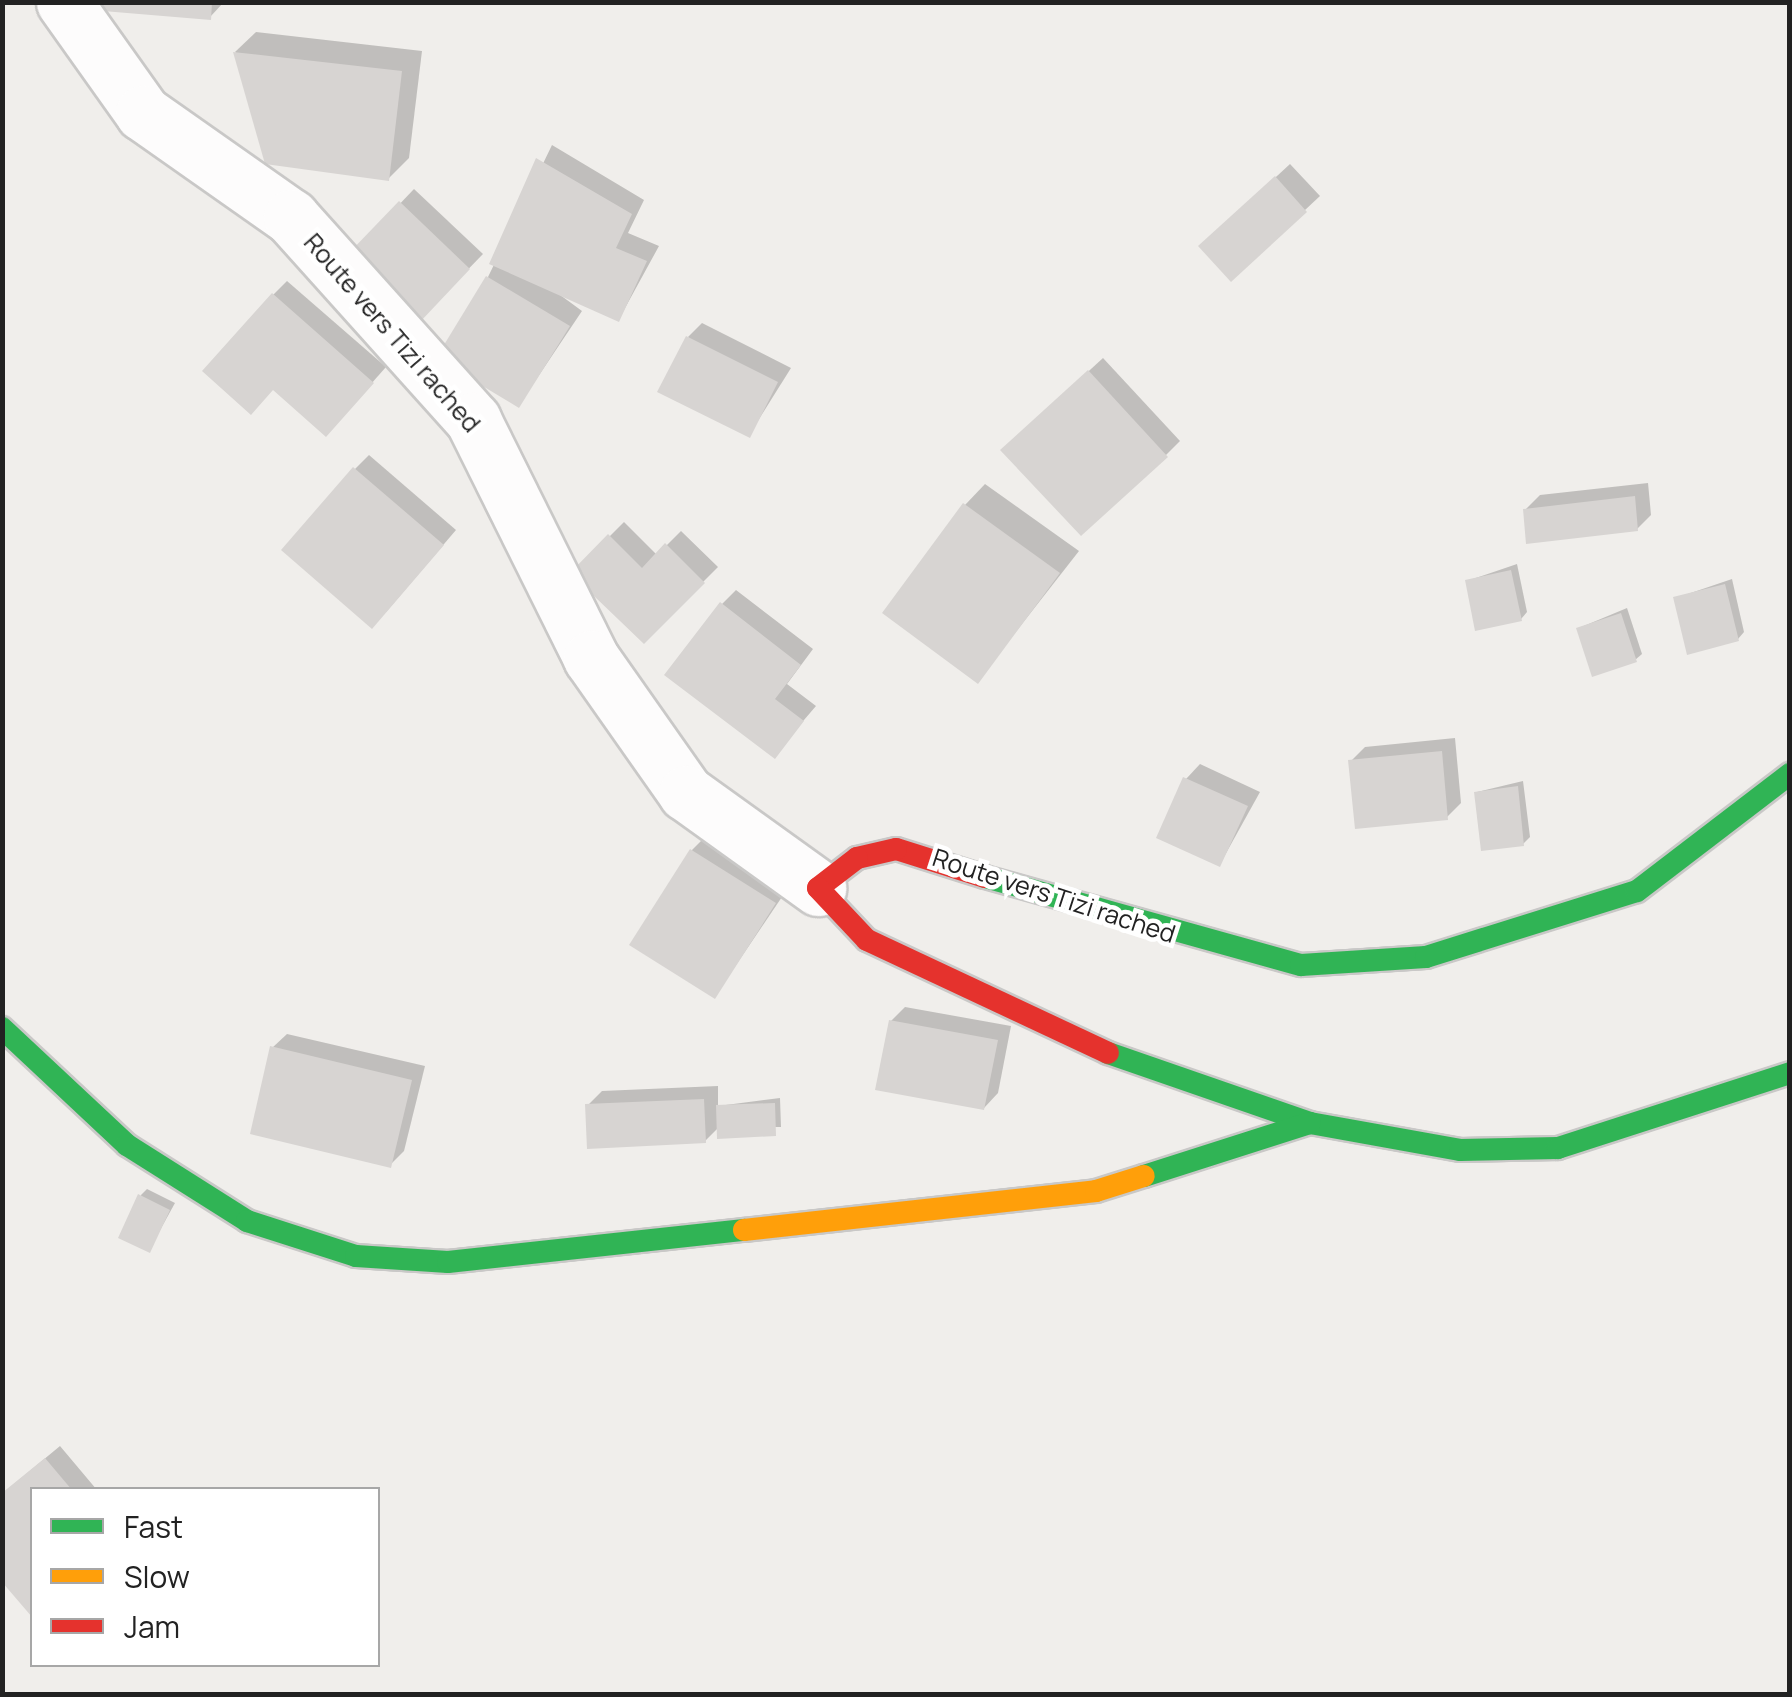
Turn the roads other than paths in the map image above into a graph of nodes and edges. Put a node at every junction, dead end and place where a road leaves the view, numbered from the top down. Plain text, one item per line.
1 (64, 2) edge
2 (1790, 774) edge
3 (818, 888) junction
4 (2, 1028) edge
5 (1790, 1073) edge
6 (1310, 1123) junction

1 - 3 street, Route vers Tizi rached
2 - 3 main road, Route vers Tizi rached
3 - 6 main road, Route vers Tizi rached
4 - 6 main road
5 - 6 main road, Route vers Tizi rached

